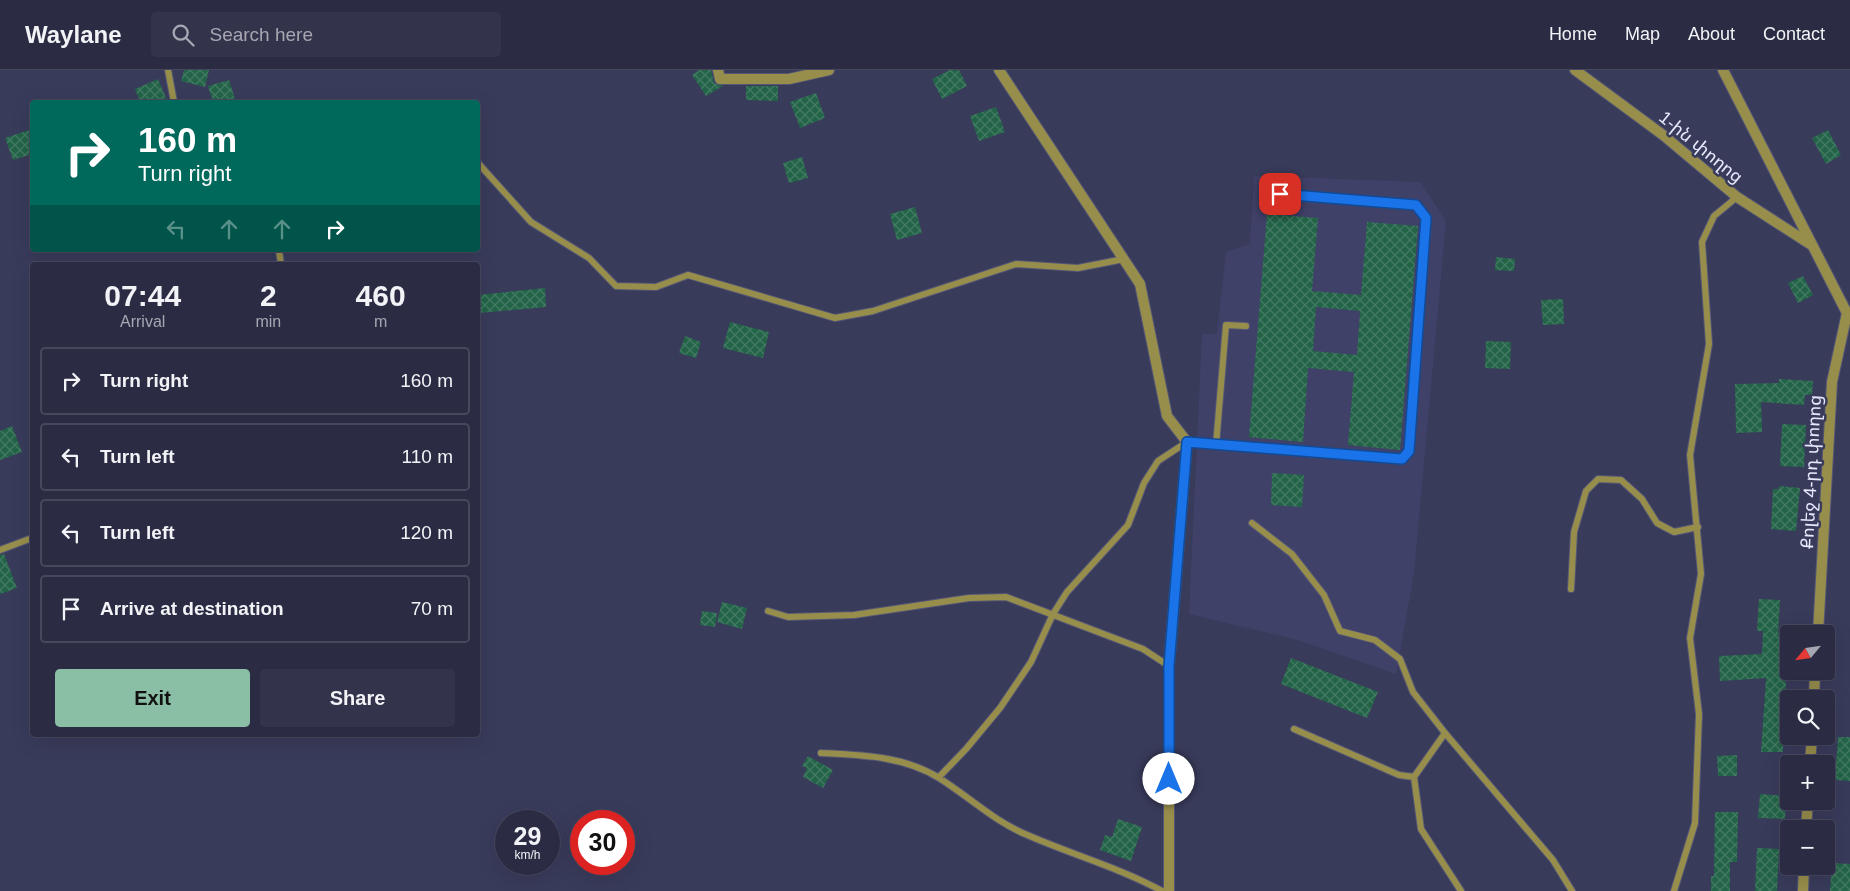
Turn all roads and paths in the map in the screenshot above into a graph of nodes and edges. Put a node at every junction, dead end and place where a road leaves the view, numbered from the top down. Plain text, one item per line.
1 (168, 70) edge
2 (718, 70) edge
3 (828, 70) edge
4 (999, 70) edge
5 (1575, 70) edge
6 (1723, 70) edge
7 (174, 100) edge
8 (480, 165) edge
9 (1280, 194) dead end
10 (1737, 197) junction
11 (1810, 244) junction
12 (1124, 259) junction
13 (1848, 316) edge
14 (1246, 326) dead end
15 (1187, 442) junction
16 (1216, 444) junction
17 (1252, 523) dead end
18 (1698, 528) junction
19 (30, 539) edge
20 (0, 550) edge
21 (1571, 589) dead end
22 (768, 611) dead end
23 (1053, 614) junction
24 (1818, 625) edge
25 (1169, 666) junction
26 (1294, 729) dead end
27 (1445, 733) junction
28 (821, 753) dead end
29 (938, 777) junction
30 (1414, 777) junction
31 (1804, 875) edge
32 (1162, 891) edge
33 (1169, 891) edge
34 (1461, 891) edge
35 (1572, 891) edge
36 (1674, 891) edge
37 (1803, 891) edge

1 - 7 lane
2 - 3 street
4 - 12 street
5 - 10 street, 1-ին փողոց
6 - 11 street
8 - 12 lane
9 - 16 lane
10 - 11 street, 1-ին փողոց
10 - 18 lane
11 - 13 street
12 - 15 street
13 - 24 street, Քոլեջ 4-րդ փողոց
14 - 16 lane
15 - 16 lane
15 - 23 lane
15 - 25 street
17 - 27 lane
18 - 21 lane
18 - 36 lane
19 - 20 lane
22 - 23 lane
23 - 25 lane
23 - 29 lane
25 - 33 street
26 - 30 lane
27 - 30 lane
27 - 35 lane
28 - 29 lane
29 - 32 lane
30 - 34 lane
31 - 37 street

